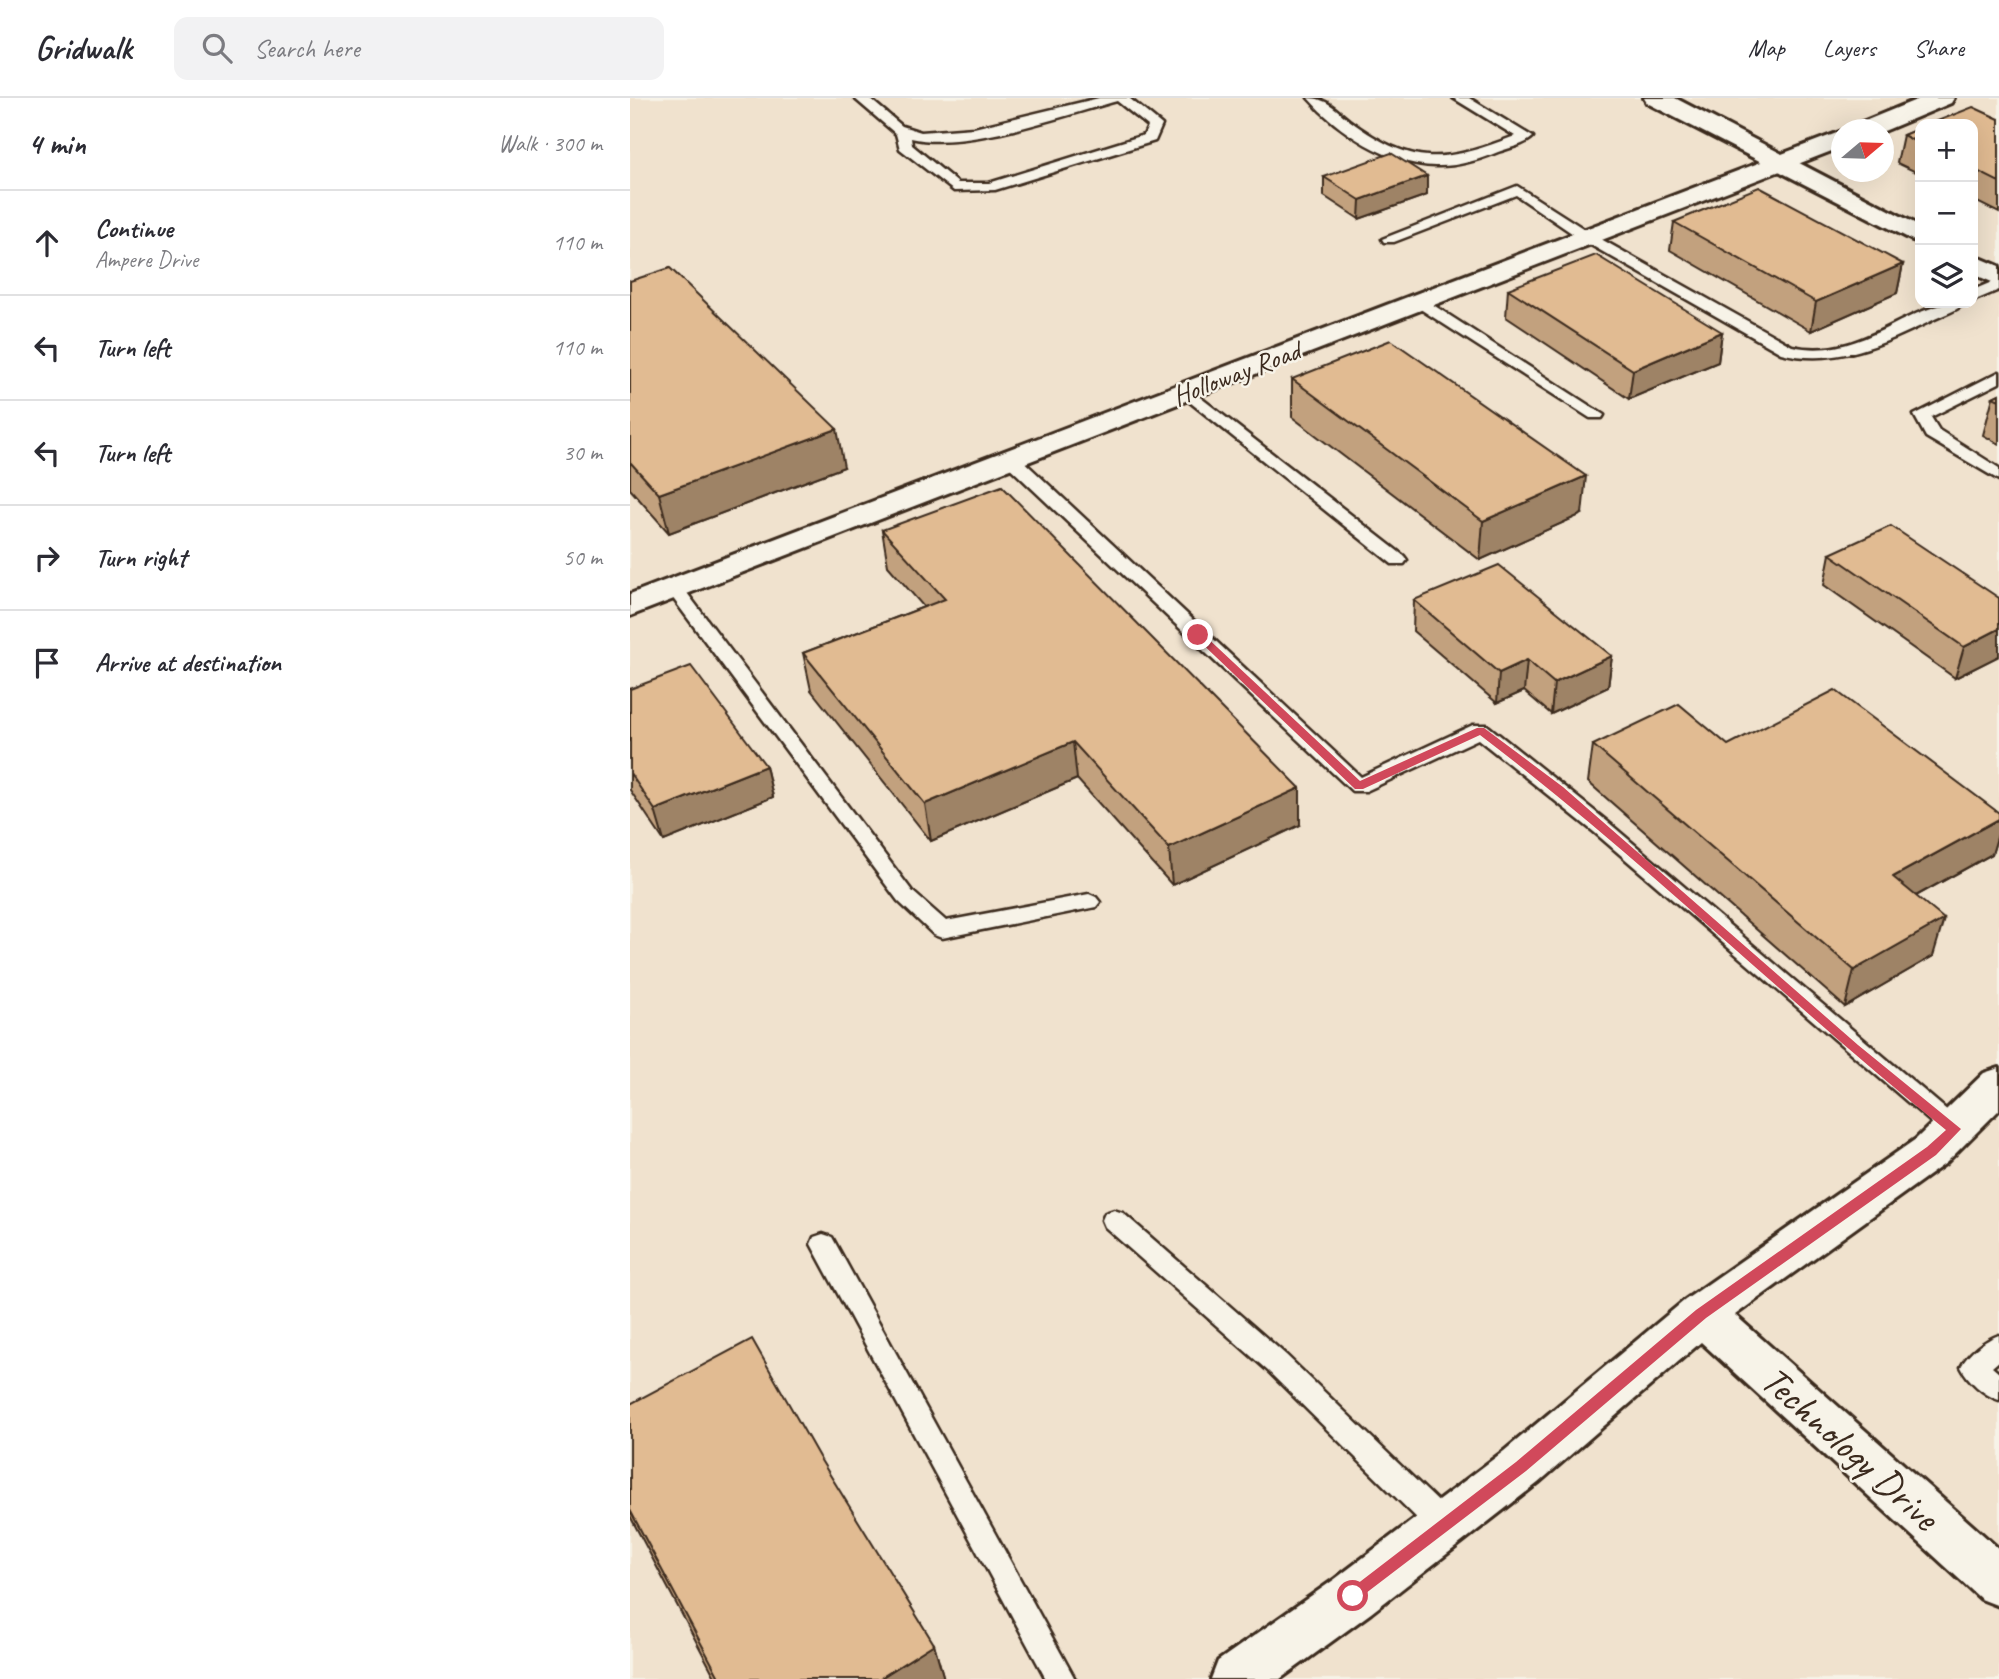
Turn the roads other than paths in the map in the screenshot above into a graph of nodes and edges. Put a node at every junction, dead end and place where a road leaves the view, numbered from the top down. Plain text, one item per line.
1 (861, 98) edge
2 (1114, 98) edge
3 (1121, 98) edge
4 (1315, 98) edge
5 (1460, 98) edge
6 (1656, 98) edge
7 (1942, 98) edge
8 (1891, 119) edge
9 (903, 132) junction
10 (1831, 143) edge
11 (1781, 163) junction
12 (1915, 233) edge
13 (1587, 237) junction
14 (1389, 239) dead end
15 (1978, 266) edge
16 (1999, 277) edge
17 (1999, 284) edge
18 (1978, 294) edge
19 (1419, 302) junction
20 (1945, 308) edge
21 (1999, 377) edge
22 (1187, 392) junction
23 (1596, 415) dead end
24 (1011, 460) junction
25 (1999, 475) edge
26 (1398, 560) dead end
27 (675, 589) junction
28 (630, 606) edge
29 (1089, 902) dead end
30 (1999, 1084) edge
31 (1954, 1129) junction
32 (1114, 1220) dead end
33 (823, 1244) dead end
34 (1701, 1314) junction
35 (1999, 1346) edge
36 (1999, 1389) edge
37 (1444, 1526) junction
38 (1994, 1569) edge
39 (1061, 1679) edge
40 (1237, 1679) edge

1 - 9 lane
2 - 9 lane
3 - 9 lane
4 - 5 lane
6 - 11 street
7 - 8 street
10 - 11 street, Holloway Road
11 - 12 street
11 - 13 street, Holloway Road
13 - 14 lane
13 - 19 street, Holloway Road
13 - 20 lane
15 - 16 street
17 - 18 lane
19 - 22 street, Holloway Road
19 - 23 lane
21 - 25 lane
22 - 24 street, Holloway Road
22 - 26 lane
24 - 27 street, Holloway Road
24 - 31 lane
27 - 28 street, Holloway Road
27 - 29 lane
30 - 31 street
31 - 34 street
32 - 37 lane
33 - 39 lane
34 - 37 street
34 - 38 street, Technology Drive
35 - 36 lane
37 - 40 street

